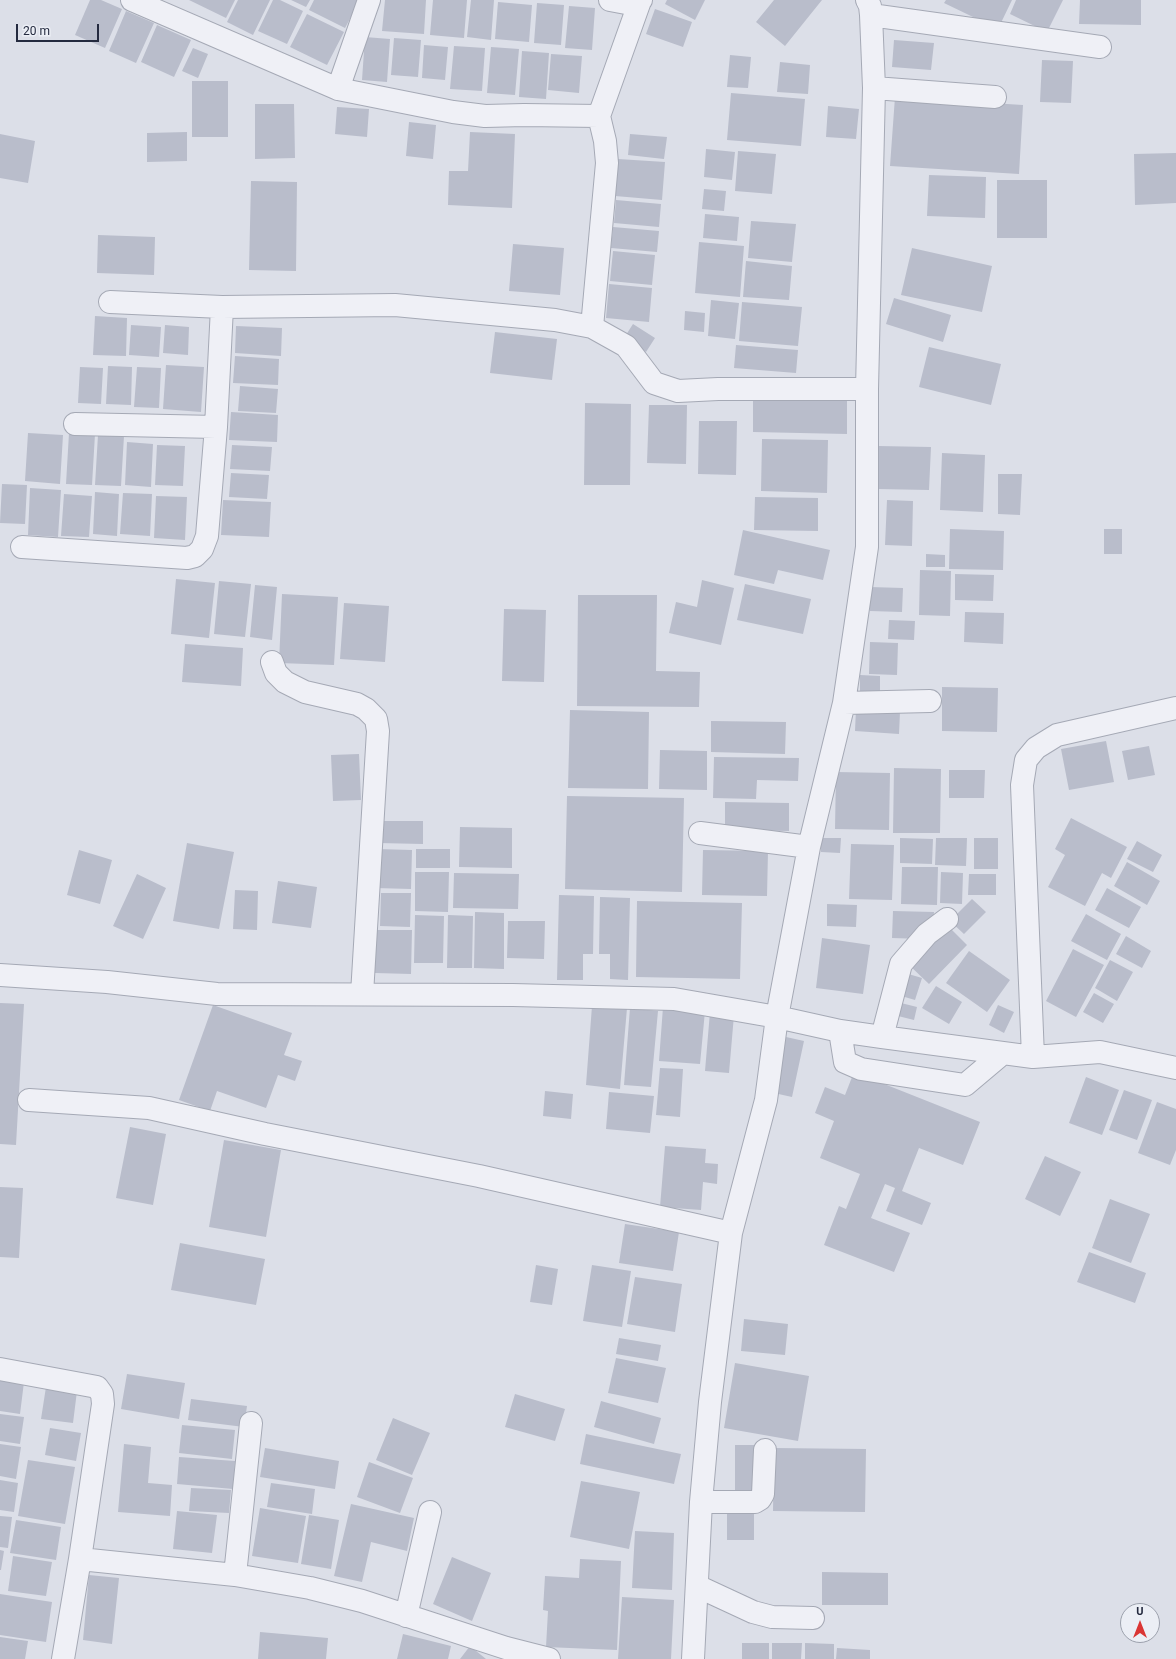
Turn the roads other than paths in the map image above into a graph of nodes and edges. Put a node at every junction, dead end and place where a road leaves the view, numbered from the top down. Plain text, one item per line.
1 (132, 0) edge
2 (369, 0) edge
3 (610, 0) edge
4 (640, 0) edge
5 (869, 8) edge
6 (1100, 47) dead end
7 (874, 88) junction
8 (338, 89) junction
9 (995, 97) dead end
10 (599, 116) junction
11 (110, 302) dead end
12 (222, 307) junction
13 (592, 327) junction
14 (867, 389) junction
15 (75, 424) dead end
16 (216, 427) junction
17 (22, 547) dead end
18 (272, 662) dead end
19 (930, 701) dead end
20 (844, 703) junction
21 (1176, 708) edge
22 (700, 833) dead end
23 (809, 847) junction
24 (947, 919) dead end
25 (0, 975) edge
26 (362, 994) junction
27 (777, 1017) junction
28 (840, 1031) junction
29 (882, 1037) junction
30 (1003, 1053) junction
31 (1033, 1057) junction
32 (1176, 1068) edge
33 (29, 1100) dead end
34 (731, 1233) junction
35 (0, 1369) edge
36 (251, 1423) dead end
37 (765, 1450) dead end
38 (701, 1502) junction
39 (430, 1512) dead end
40 (80, 1559) junction
41 (235, 1575) junction
42 (697, 1586) junction
43 (406, 1616) junction
44 (813, 1618) dead end
45 (63, 1659) edge
46 (549, 1659) edge
47 (693, 1659) edge

1 - 8 street
2 - 8 street
3 - 4 street
4 - 10 street
5 - 6 street
5 - 7 street
7 - 9 street
7 - 14 street
8 - 10 street
10 - 13 street
11 - 12 street
12 - 13 street
12 - 16 street
13 - 14 street
14 - 20 street
15 - 16 street
16 - 17 street
18 - 26 street
19 - 20 street
20 - 23 street
21 - 31 street
22 - 23 street
23 - 27 street
24 - 29 street
25 - 26 street
26 - 27 street
27 - 28 street
27 - 34 street
28 - 29 street
28 - 30 street
29 - 30 street
30 - 31 street
31 - 32 street
33 - 34 street
34 - 38 street
35 - 40 street
36 - 41 street
37 - 38 street
38 - 42 street
39 - 43 street
40 - 41 street
40 - 45 street
41 - 43 street
42 - 44 street
42 - 47 street
43 - 46 street

